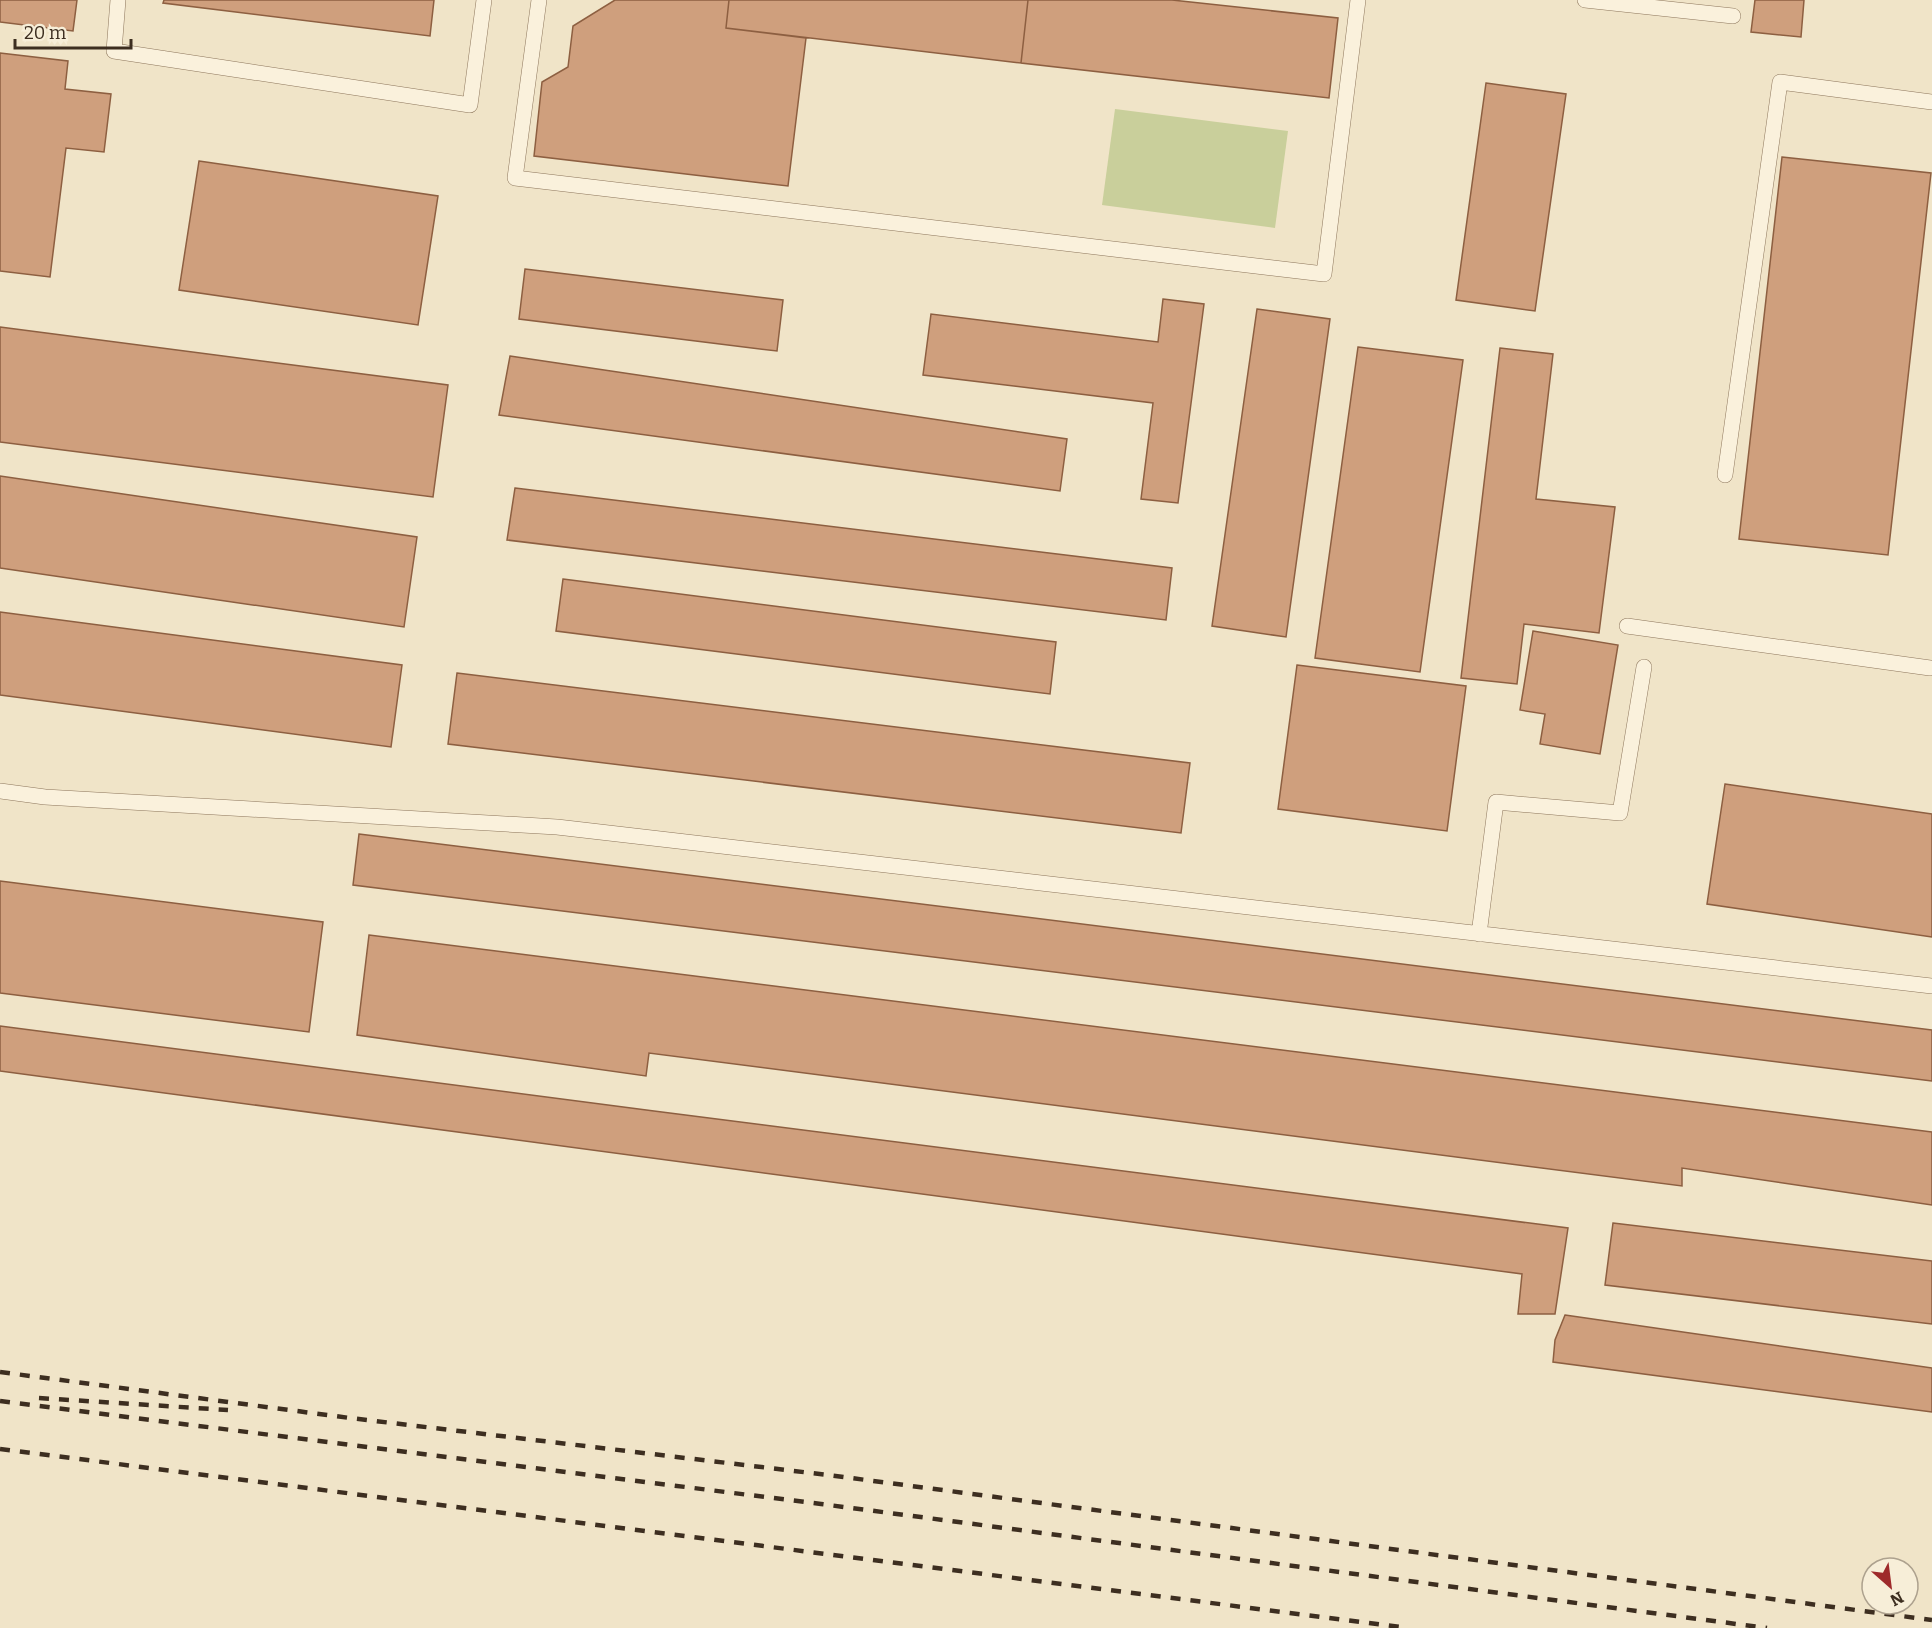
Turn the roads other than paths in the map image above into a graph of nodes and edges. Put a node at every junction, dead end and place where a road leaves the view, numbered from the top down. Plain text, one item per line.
1 (118, 0) edge
2 (484, 0) edge
3 (539, 0) edge
4 (1358, 0) edge
5 (1585, 0) edge
6 (1733, 16) dead end
7 (1932, 102) edge
8 (1725, 475) dead end
9 (1627, 626) dead end
10 (1932, 652) edge
11 (1644, 667) dead end
12 (1931, 669) edge
13 (0, 791) edge
14 (1479, 934) junction
15 (1932, 986) edge

1 - 2 lane
3 - 4 lane
5 - 6 lane
7 - 8 lane
9 - 12 lane
10 - 12 lane
11 - 14 lane
13 - 14 lane
14 - 15 lane

